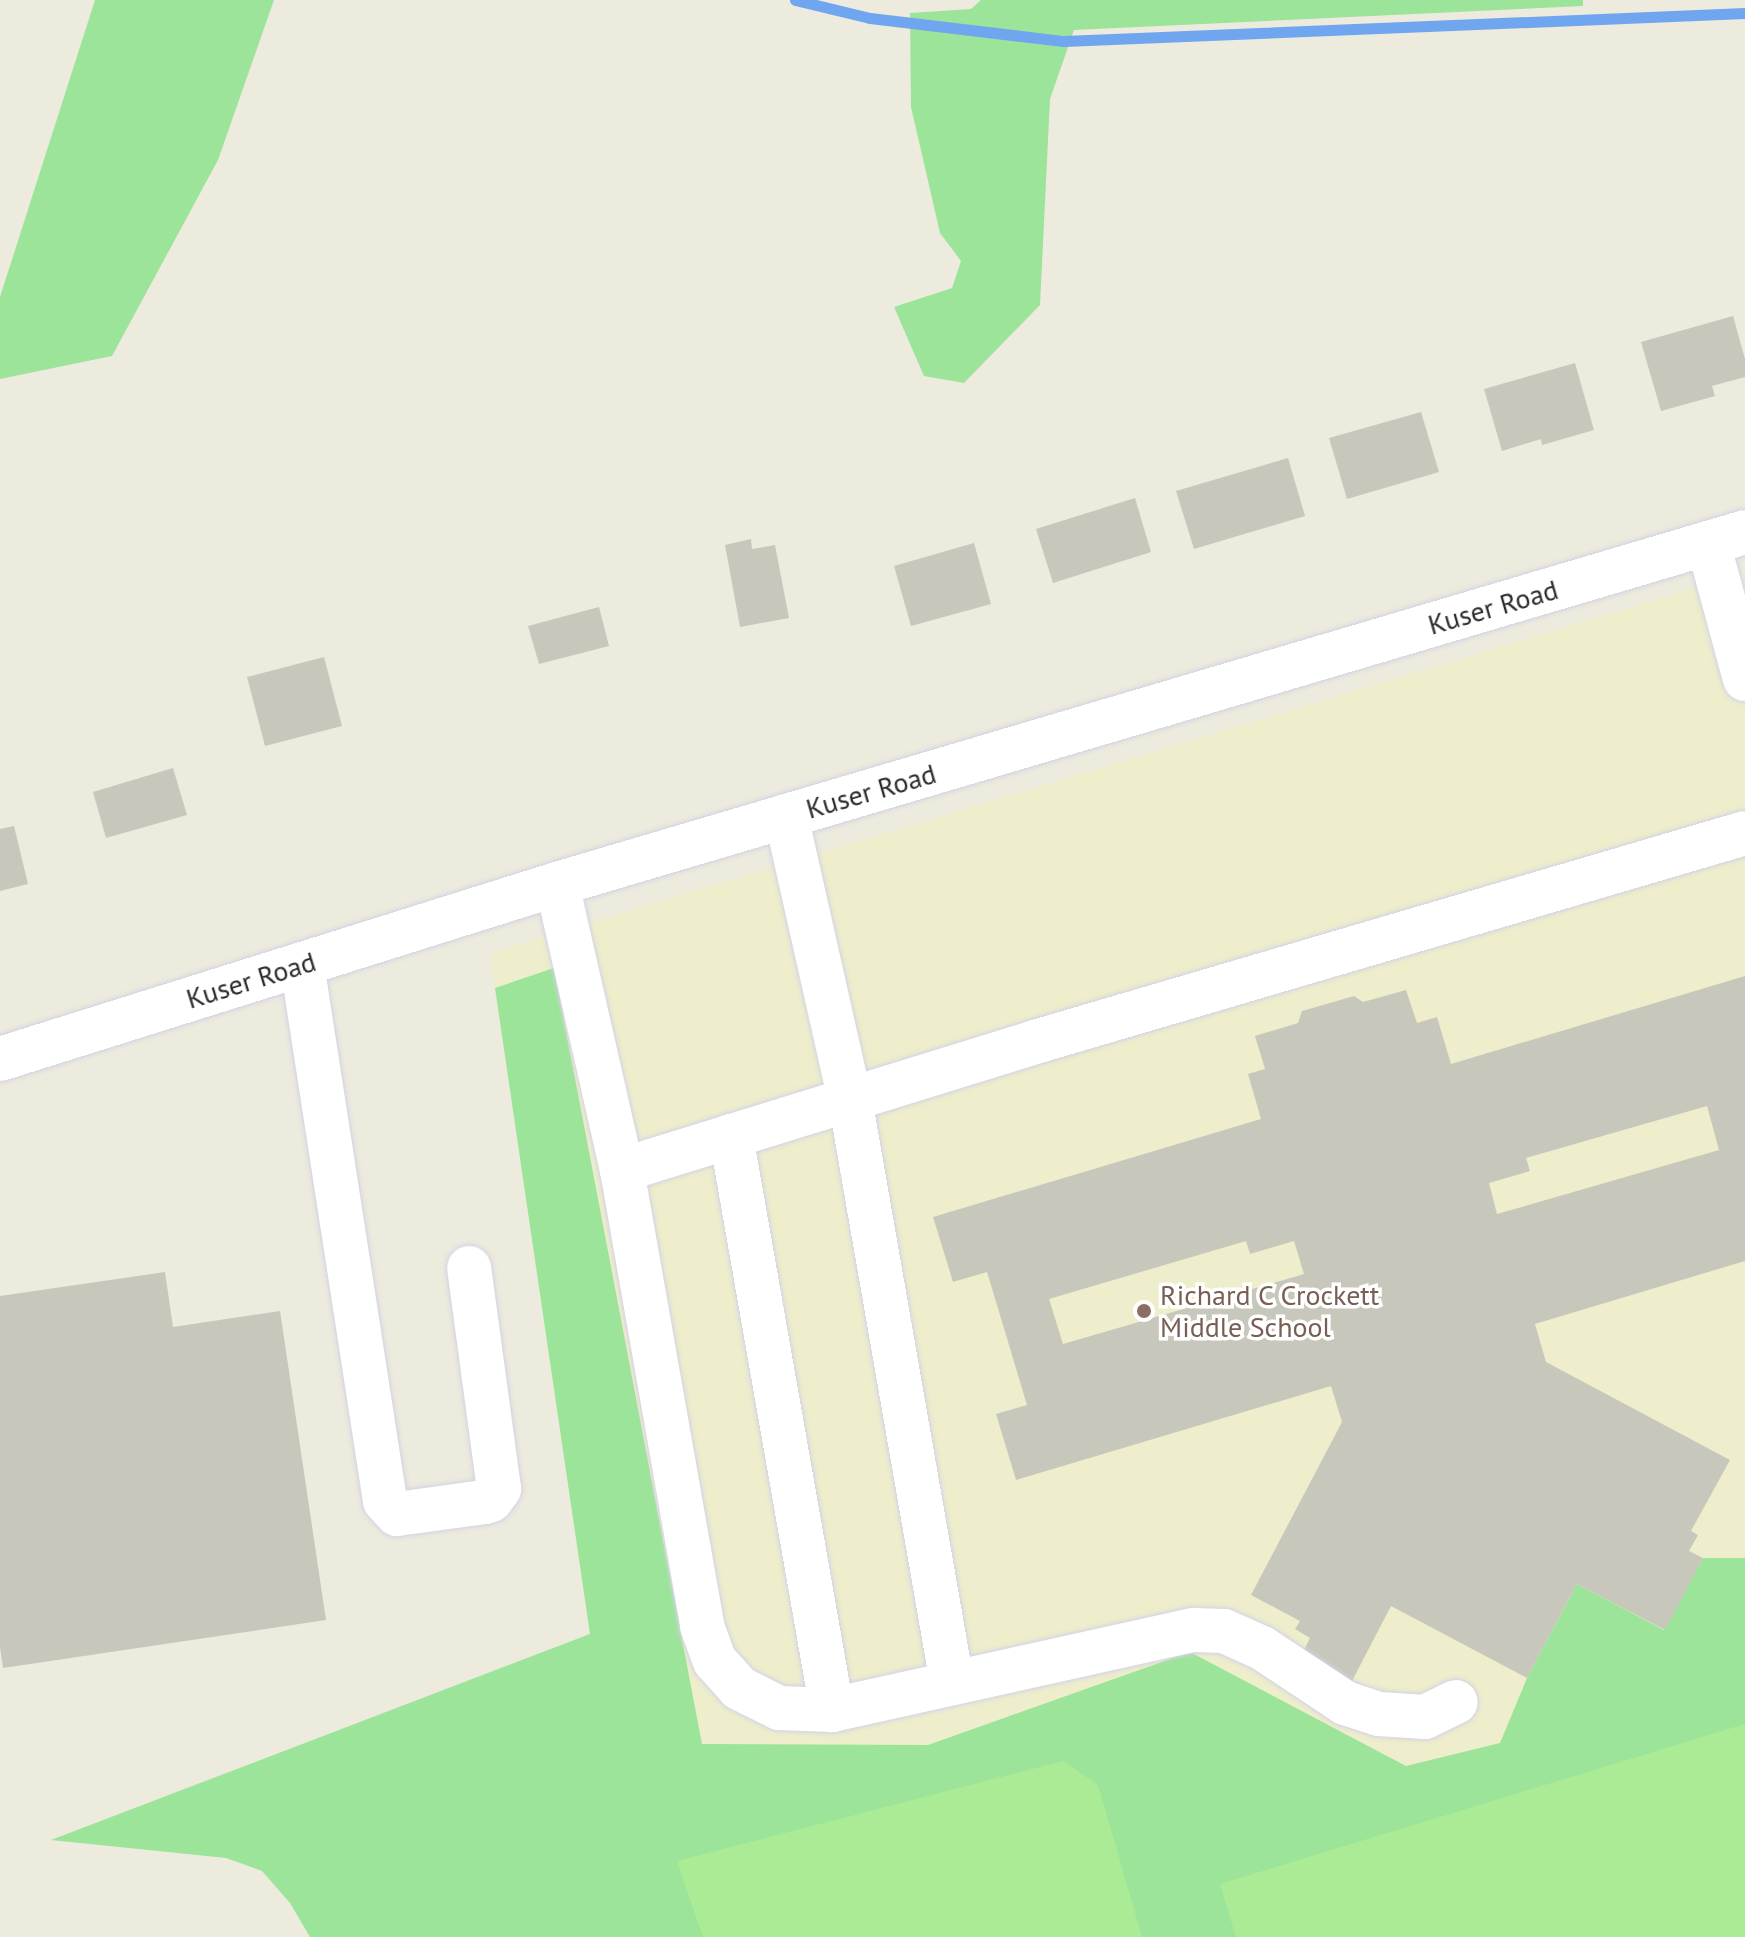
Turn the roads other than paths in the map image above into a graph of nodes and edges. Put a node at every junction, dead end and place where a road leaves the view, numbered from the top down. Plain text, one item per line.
1 (1726, 538) edge
2 (1745, 679) edge
3 (786, 816) junction
4 (1745, 833) edge
5 (557, 884) junction
6 (302, 964) junction
7 (0, 1059) edge
8 (850, 1099) junction
9 (731, 1136) junction
10 (622, 1170) junction
11 (469, 1268) dead end
12 (952, 1683) junction
13 (1456, 1702) dead end
14 (832, 1710) junction

1 - 2 street
1 - 3 street, Kuser Road
3 - 5 street, Kuser Road
3 - 8 street
4 - 8 street
5 - 6 street, Kuser Road
5 - 10 street
6 - 7 street, Kuser Road
6 - 11 street
8 - 9 street
8 - 12 street
9 - 10 street
9 - 14 street
10 - 14 street
12 - 13 street
12 - 14 street

